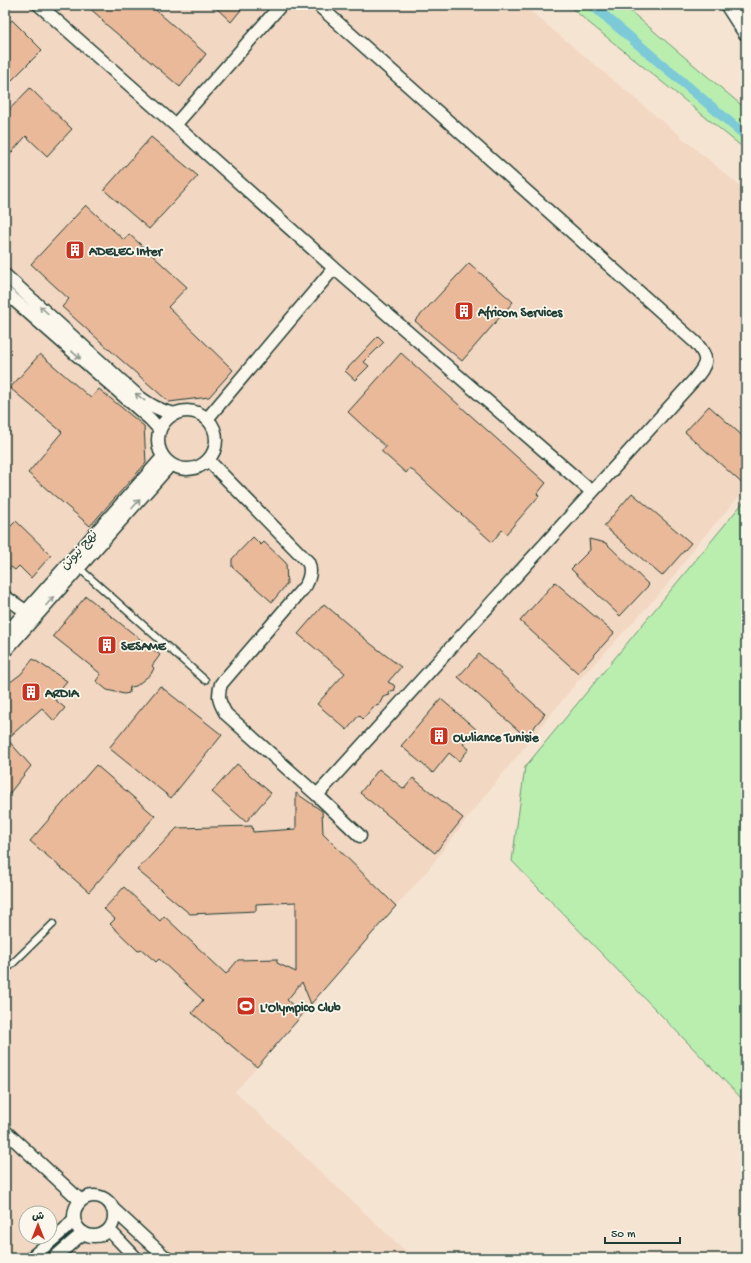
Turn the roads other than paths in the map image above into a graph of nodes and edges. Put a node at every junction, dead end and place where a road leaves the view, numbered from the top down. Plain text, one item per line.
1 (39, 5) edge
2 (281, 5) edge
3 (318, 5) edge
4 (728, 5) edge
5 (746, 32) edge
6 (175, 125) junction
7 (334, 268) junction
8 (5, 275) edge
9 (5, 292) edge
10 (175, 414) junction
11 (207, 419) junction
12 (160, 430) junction
13 (208, 460) junction
14 (167, 461) junction
15 (592, 492) junction
16 (80, 568) junction
17 (5, 597) edge
18 (31, 615) junction
19 (5, 635) edge
20 (5, 651) edge
21 (206, 680) dead end
22 (316, 795) junction
23 (360, 836) dead end
24 (53, 924) dead end
25 (5, 971) edge
26 (5, 1131) edge
27 (81, 1201) junction
28 (112, 1208) junction
29 (74, 1219) junction
30 (109, 1230) junction
31 (84, 1233) junction
32 (31, 1258) edge
33 (54, 1258) edge
34 (136, 1258) edge
35 (166, 1258) edge

1 - 6 street
2 - 6 street
3 - 15 street
4 - 5 street
6 - 7 street
7 - 11 street
7 - 15 street
10 -> 8 street
9 -> 12 street
10 - 11 street
10 - 12 street
11 - 13 street
12 - 14 street
13 - 14 street
13 - 22 street
16 -> 14 street, نهج نيوتن
14 - 18 street, نهج نيوتن
15 - 22 street
18 -> 16 street, نهج نيوتن
16 - 21 lane
17 - 18 street
18 - 19 street, نهج نيوتن
18 - 20 street, نهج نيوتن
22 - 23 street
24 - 25 lane
26 - 27 street
27 - 28 street
27 - 29 street
28 - 30 street
28 - 35 street
29 - 31 street
29 - 32 street
30 - 31 street
30 - 34 street
31 - 33 street

